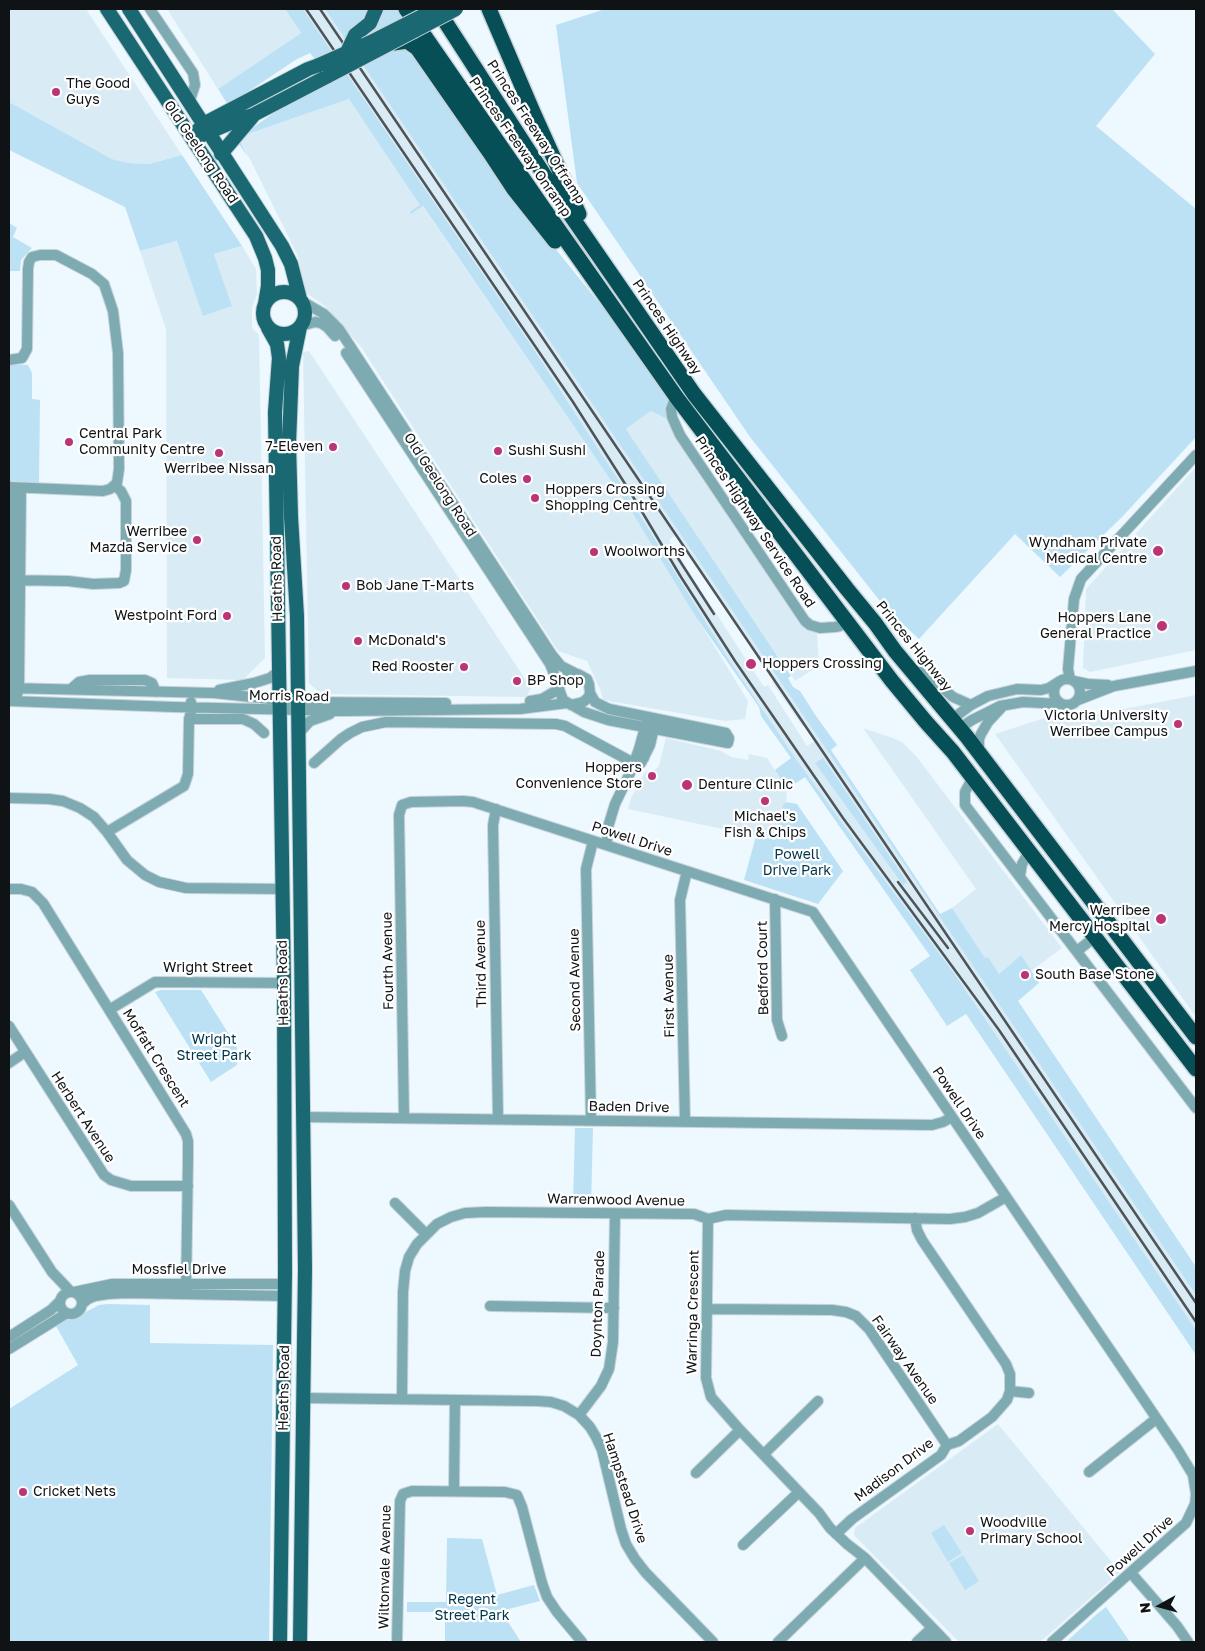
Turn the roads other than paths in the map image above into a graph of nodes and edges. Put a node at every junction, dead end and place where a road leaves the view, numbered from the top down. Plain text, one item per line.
1 (107, 9) edge
2 (128, 9) edge
3 (150, 9) edge
4 (376, 9) edge
5 (406, 9) edge
6 (437, 9) edge
7 (456, 9) edge
8 (491, 10) edge
9 (394, 43) junction
10 (347, 52) junction
11 (189, 103) junction
12 (253, 115) junction
13 (206, 129) junction
14 (192, 138) junction
15 (221, 154) junction
16 (610, 272) junction
17 (300, 300) junction
18 (609, 302) junction
19 (265, 304) junction
20 (300, 326) junction
21 (268, 328) junction
22 (9, 360) edge
23 (362, 369) junction
24 (694, 394) junction
25 (677, 398) junction
26 (1196, 455) edge
27 (115, 486) junction
28 (13, 488) edge
29 (495, 576) junction
30 (13, 580) edge
31 (846, 589) junction
32 (846, 621) junction
33 (866, 645) junction
34 (893, 650) junction
35 (877, 660) junction
36 (910, 669) junction
37 (278, 671) junction
38 (1196, 671) edge
39 (575, 674) junction
40 (1067, 678) junction
41 (1114, 686) junction
42 (13, 688) edge
43 (559, 688) junction
44 (179, 692) junction
45 (206, 693) junction
46 (590, 693) junction
47 (1078, 700) junction
48 (12, 701) edge
49 (279, 704) junction
50 (569, 704) junction
51 (1060, 704) junction
52 (971, 705) junction
53 (1005, 705) junction
54 (298, 706) junction
55 (174, 707) junction
56 (192, 708) junction
57 (345, 711) junction
58 (189, 718) junction
59 (650, 724) junction
60 (956, 724) junction
61 (264, 733) dead end
62 (299, 733) junction
63 (940, 736) junction
64 (979, 753) junction
65 (640, 756) junction
66 (314, 763) dead end
67 (973, 777) junction
68 (9, 798) edge
69 (402, 805) joint
70 (496, 809) junction
71 (107, 832) junction
72 (599, 843) junction
73 (1029, 852) junction
74 (687, 871) junction
75 (1020, 876) junction
76 (9, 889) edge
77 (282, 889) junction
78 (301, 889) junction
79 (775, 899) junction
80 (1109, 923) junction
81 (1095, 936) junction
82 (1077, 951) junction
83 (284, 983) junction
84 (1163, 994) junction
85 (1148, 1006) junction
86 (109, 1010) junction
87 (9, 1026) edge
88 (782, 1036) dead end
89 (1196, 1037) edge
90 (25, 1052) junction
91 (9, 1062) edge
92 (1196, 1069) edge
93 (1196, 1108) edge
94 (303, 1117) junction
95 (404, 1117) junction
96 (952, 1117) junction
97 (498, 1118) junction
98 (591, 1120) junction
99 (685, 1121) junction
100 (188, 1186) junction
101 (1006, 1197) junction
102 (395, 1203) dead end
103 (9, 1205) edge
104 (615, 1214) junction
105 (914, 1218) junction
106 (708, 1219) junction
107 (13, 1220) edge
108 (426, 1234) junction
109 (52, 1272) junction
110 (186, 1289) junction
111 (285, 1290) junction
112 (72, 1292) junction
113 (305, 1292) junction
114 (60, 1300) junction
115 (82, 1304) junction
116 (490, 1306) dead end
117 (614, 1308) junction
118 (707, 1309) junction
119 (67, 1313) junction
120 (9, 1336) edge
121 (9, 1349) edge
122 (1010, 1390) junction
123 (1029, 1393) dead end
124 (283, 1398) junction
125 (303, 1398) junction
126 (402, 1399) junction
127 (455, 1400) junction
128 (818, 1401) dead end
129 (579, 1415) junction
130 (1156, 1419) junction
131 (740, 1430) junction
132 (947, 1445) junction
133 (764, 1454) junction
134 (1090, 1472) dead end
135 (696, 1473) dead end
136 (454, 1492) junction
137 (799, 1492) junction
138 (1194, 1514) edge
139 (839, 1531) junction
140 (743, 1545) dead end
141 (861, 1555) junction
142 (1131, 1573) junction
143 (937, 1637) edge
144 (280, 1642) edge
145 (300, 1642) edge
146 (397, 1642) edge
147 (582, 1642) edge
148 (713, 1642) edge
149 (778, 1642) edge
150 (918, 1642) edge
151 (1052, 1642) edge
152 (1188, 1642) edge

1 - 14 main road, Old Geelong Road
2 - 11 main road, Old Geelong Road
3 - 11 street, Old Geelong Road
4 - 10 main road, bridge
5 - 18 highway, Princes Freeway Onramp
6 - 10 main road, bridge
6 - 16 highway, Princes Freeway Offramp
7 - 9 main road, bridge
8 - 16 highway
9 - 12 main road, bridge
9 - 18 highway
10 - 13 main road, bridge
11 - 13 main road, Old Geelong Road
12 - 13 main road
12 - 15 main road
13 - 14 main road
13 - 15 main road, Old Geelong Road
14 - 19 main road, Old Geelong Road
15 - 17 main road, Old Geelong Road
16 - 24 highway, Princes Highway
17 - 19 main road
17 - 20 main road
17 - 23 street, Old Geelong Road
18 - 25 highway
19 - 21 main road
20 - 21 main road
20 - 23 street, Old Geelong Road
20 - 54 main road, Heaths Road
21 - 37 main road, Heaths Road
22 - 27 street
23 - 29 street, Old Geelong Road
24 - 25 highway
24 - 31 highway, Princes Highway
25 - 32 highway
25 - 32 street, Princes Highway Service Road
26 - 40 street
27 - 28 street
27 - 30 street
28 - 30 street
29 - 39 street, Old Geelong Road
29 - 43 street, Old Geelong Road
30 - 42 street
31 - 32 highway
31 - 34 highway, Princes Highway
32 - 33 highway
33 - 34 highway
33 - 35 highway
34 - 35 street
34 - 36 highway, Princes Highway
35 - 63 highway
36 - 52 street
36 - 60 highway, Princes Highway
37 - 45 street
37 - 49 main road, Heaths Road
38 - 41 street
39 - 43 street
39 - 46 street
40 - 41 street
40 - 47 street
40 - 51 street
40 - 52 street
41 - 47 street
42 - 44 street, Morris Road
42 - 48 street
43 - 50 street
43 - 54 street, Morris Road
44 - 45 street, Morris Road
44 - 56 street
45 - 49 street, Morris Road
46 - 50 street
46 - 59 street
47 - 51 street
48 - 55 street, Morris Road
49 - 54 street, Morris Road
49 - 56 street, Morris Road
49 - 77 main road, Heaths Road
50 - 57 street, Morris Road
50 - 59 street
51 - 53 street
52 - 60 street
53 - 60 street
53 - 64 street
54 - 57 street, Morris Road
54 - 62 main road, Heaths Road
55 - 56 street, Morris Road
55 - 58 street
56 - 58 street
57 - 62 street
58 - 61 street
58 - 71 street
59 - 59 street
59 - 65 street
59 - 65 street
60 - 63 highway
60 - 64 highway, Princes Highway
62 - 78 main road, Heaths Road
63 - 67 highway
64 - 80 highway, Princes Highway
65 - 66 street
65 - 72 street, Second Avenue
67 - 73 highway
67 - 75 street
68 - 71 street
69 - 70 street, Powell Drive
69 - 95 street, Fourth Avenue
70 - 72 street, Powell Drive
70 - 97 street, Third Avenue
71 - 77 street
72 - 74 street, Powell Drive
72 - 98 street, Second Avenue
73 - 75 street
73 - 81 highway
74 - 79 street, Powell Drive
74 - 99 street, First Avenue
75 - 82 street
76 - 86 street, Moffatt Crescent
77 - 78 main road
77 - 83 main road, Heaths Road
78 - 94 main road, Heaths Road
79 - 88 street, Bedford Court
79 - 96 street, Powell Drive
80 - 81 highway
80 - 84 highway, Princes Highway
81 - 82 street
81 - 85 highway
82 - 93 street
83 - 86 street, Wright Street
83 - 111 main road, Heaths Road
84 - 85 highway
84 - 89 highway, Princes Highway
85 - 92 highway
86 - 100 street, Moffatt Crescent
87 - 90 street, Herbert Avenue
90 - 91 street
90 - 100 street, Herbert Avenue
94 - 95 street, Baden Drive
94 - 113 main road, Heaths Road
95 - 97 street, Baden Drive
96 - 99 street, Baden Drive
96 - 101 street, Powell Drive
97 - 98 street, Baden Drive
98 - 99 street, Baden Drive
100 - 110 street, Moffatt Crescent
101 - 105 street, Warrenwood Avenue
101 - 130 street, Powell Drive
102 - 108 street
103 - 107 street
104 - 106 street, Warrenwood Avenue
104 - 108 street, Warrenwood Avenue
104 - 117 street, Doynton Parade
105 - 106 street, Warrenwood Avenue
105 - 122 street
106 - 118 street, Warringa Crescent
107 - 109 street
108 - 126 street, Warrenwood Avenue
109 - 112 street
109 - 114 street
110 - 111 street, Mossfiel Drive
110 - 112 street, Mossfiel Drive
110 - 115 street, Mossfiel Drive
111 - 113 main road
111 - 124 main road, Heaths Road
112 - 114 street
112 - 115 street
113 - 125 main road, Heaths Road
114 - 119 street
114 - 120 street
115 - 119 street
116 - 117 street
117 - 129 street, Doynton Parade
118 - 131 street, Warringa Crescent
118 - 132 street, Fairway Avenue
119 - 121 street
122 - 123 street
122 - 132 street, Madison Drive
124 - 125 main road
124 - 144 main road, Heaths Road
125 - 126 street, Hampstead Drive
125 - 145 main road, Heaths Road
126 - 127 street, Hampstead Drive
127 - 129 street, Hampstead Drive
127 - 136 street
128 - 133 street
129 - 148 street, Hampstead Drive
130 - 134 street
130 - 138 street, Powell Drive
131 - 133 street, Warringa Crescent
131 - 135 street
132 - 139 street, Madison Drive
133 - 137 street, Warringa Crescent
136 - 146 street, Wiltonvale Avenue
136 - 147 street, Wiltonvale Avenue
137 - 139 street, Warringa Crescent
137 - 140 street
138 - 142 street, Powell Drive
139 - 141 street, Warringa Crescent
141 - 143 street, Warringa Crescent
141 - 149 street
142 - 151 street, Powell Drive
142 - 152 street
143 - 150 street

